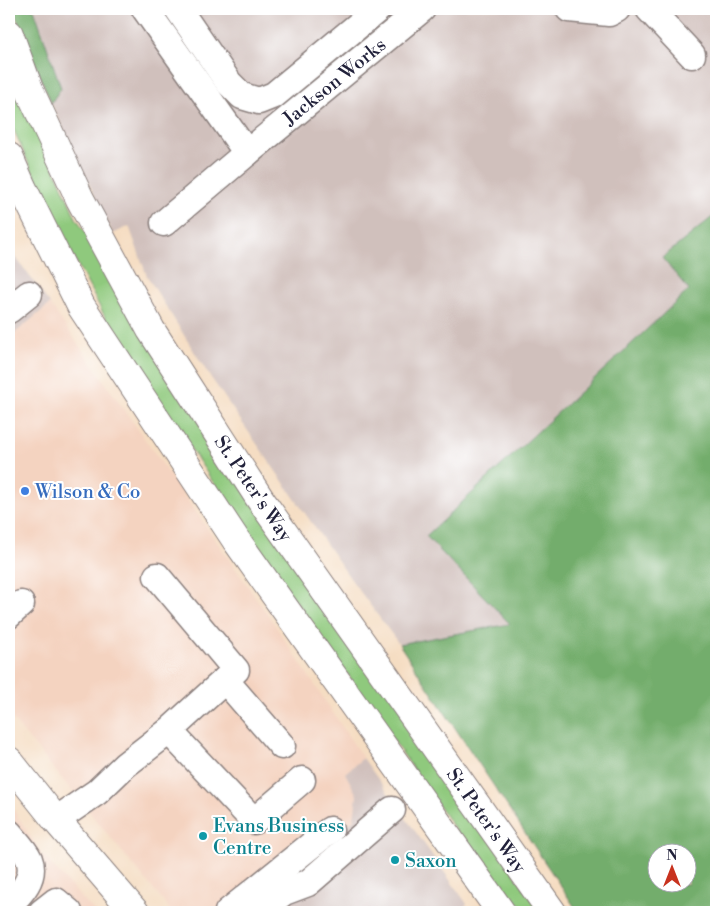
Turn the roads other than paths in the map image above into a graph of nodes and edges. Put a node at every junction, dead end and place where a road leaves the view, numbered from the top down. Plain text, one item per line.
1 (145, 9) edge
2 (178, 9) edge
3 (378, 9) edge
4 (422, 9) edge
5 (569, 9) edge
6 (616, 9) edge
7 (649, 9) edge
8 (9, 34) edge
9 (692, 55) dead end
10 (247, 153) junction
11 (9, 157) edge
12 (9, 200) edge
13 (164, 223) dead end
14 (81, 306) junction
15 (157, 576) dead end
16 (226, 680) junction
17 (169, 731) junction
18 (282, 746) dead end
19 (9, 761) edge
20 (302, 780) dead end
21 (392, 810) dead end
22 (56, 820) junction
23 (330, 830) dead end
24 (9, 833) edge
25 (9, 904) edge
26 (42, 912) edge
27 (69, 912) edge
28 (135, 912) edge
29 (228, 912) edge
30 (257, 912) edge
31 (501, 912) edge
32 (552, 912) edge

1 - 10 street
2 - 3 street
4 - 10 street, Jackson Works
5 - 6 street
7 - 9 street
8 - 32 main road, St. Peter's Way
10 - 13 street, Jackson Works
11 - 14 main road
12 - 14 main road
14 - 31 main road
15 - 16 street
16 - 17 street
16 - 18 street
17 - 20 street
17 - 22 street
19 - 22 main road
21 - 30 street
22 - 28 main road
23 - 29 street
24 - 25 street
26 - 27 street

